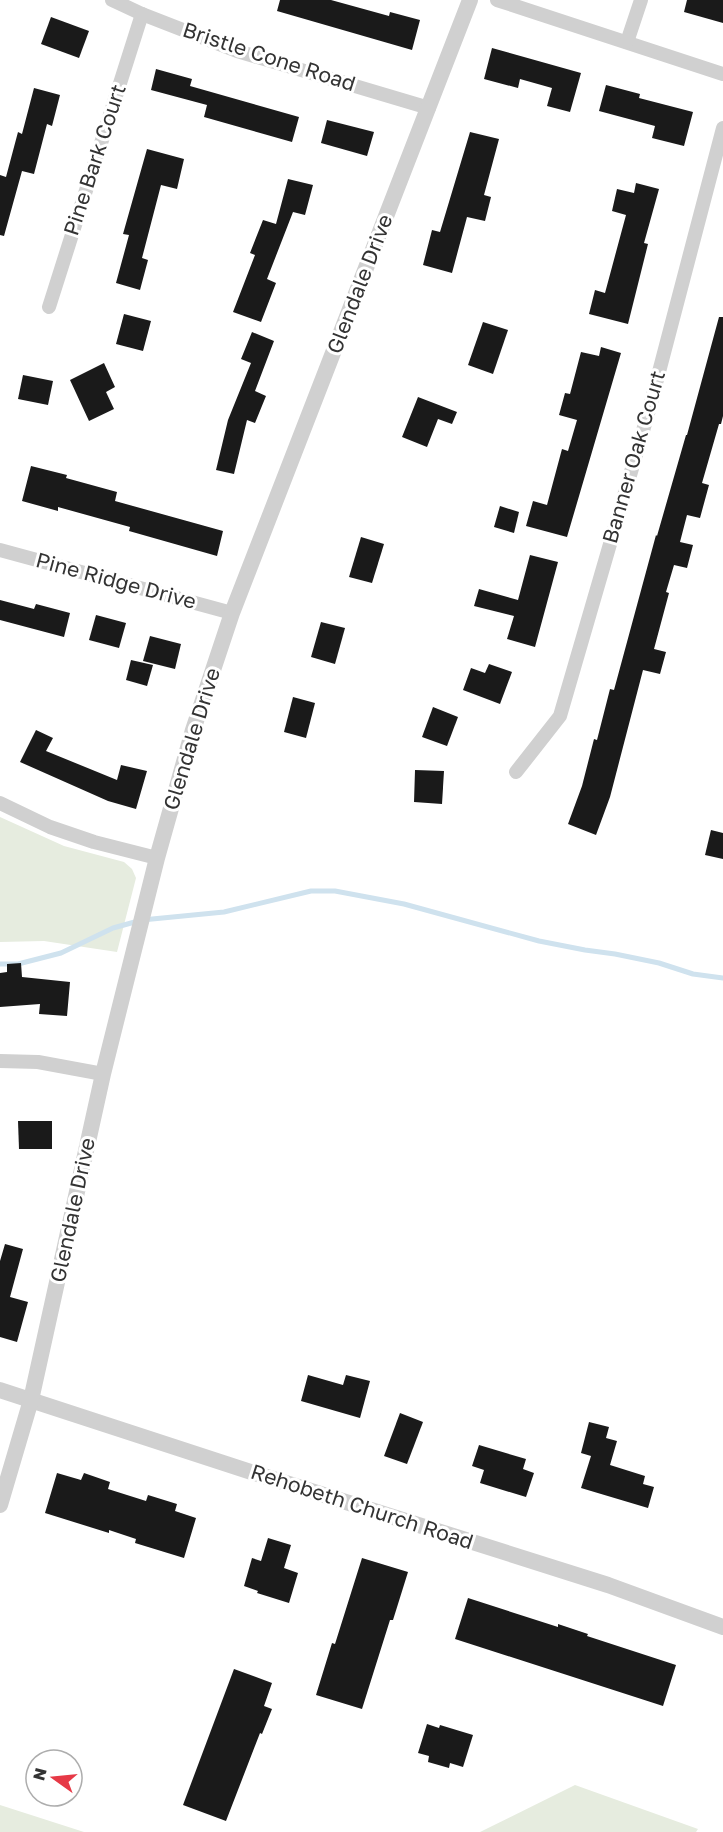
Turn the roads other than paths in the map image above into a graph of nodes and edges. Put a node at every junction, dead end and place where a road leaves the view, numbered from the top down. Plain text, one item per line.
1 (112, 0) edge
2 (470, 0) edge
3 (497, 0) edge
4 (641, 0) edge
5 (142, 14) junction
6 (627, 42) junction
7 (723, 74) edge
8 (429, 108) junction
9 (723, 128) edge
10 (49, 307) dead end
11 (0, 550) edge
12 (232, 613) junction
13 (516, 772) dead end
14 (0, 803) edge
15 (157, 858) junction
16 (0, 1061) edge
17 (103, 1074) junction
18 (0, 1390) edge
19 (31, 1400) junction
20 (0, 1505) edge
21 (723, 1627) edge

1 - 5 street, Bristle Cone Road
2 - 8 street, Glendale Drive
3 - 6 street
4 - 6 street
5 - 8 street, Bristle Cone Road
5 - 10 street, Pine Bark Court
6 - 7 street
8 - 12 street, Glendale Drive
9 - 13 street, Banner Oak Court
11 - 12 street, Pine Ridge Drive
12 - 15 street, Glendale Drive
14 - 15 street
15 - 17 street, Glendale Drive
16 - 17 street
17 - 19 street, Glendale Drive
18 - 19 street, Rehobeth Church Road
19 - 20 street, Glendale Drive
19 - 21 street, Rehobeth Church Road

